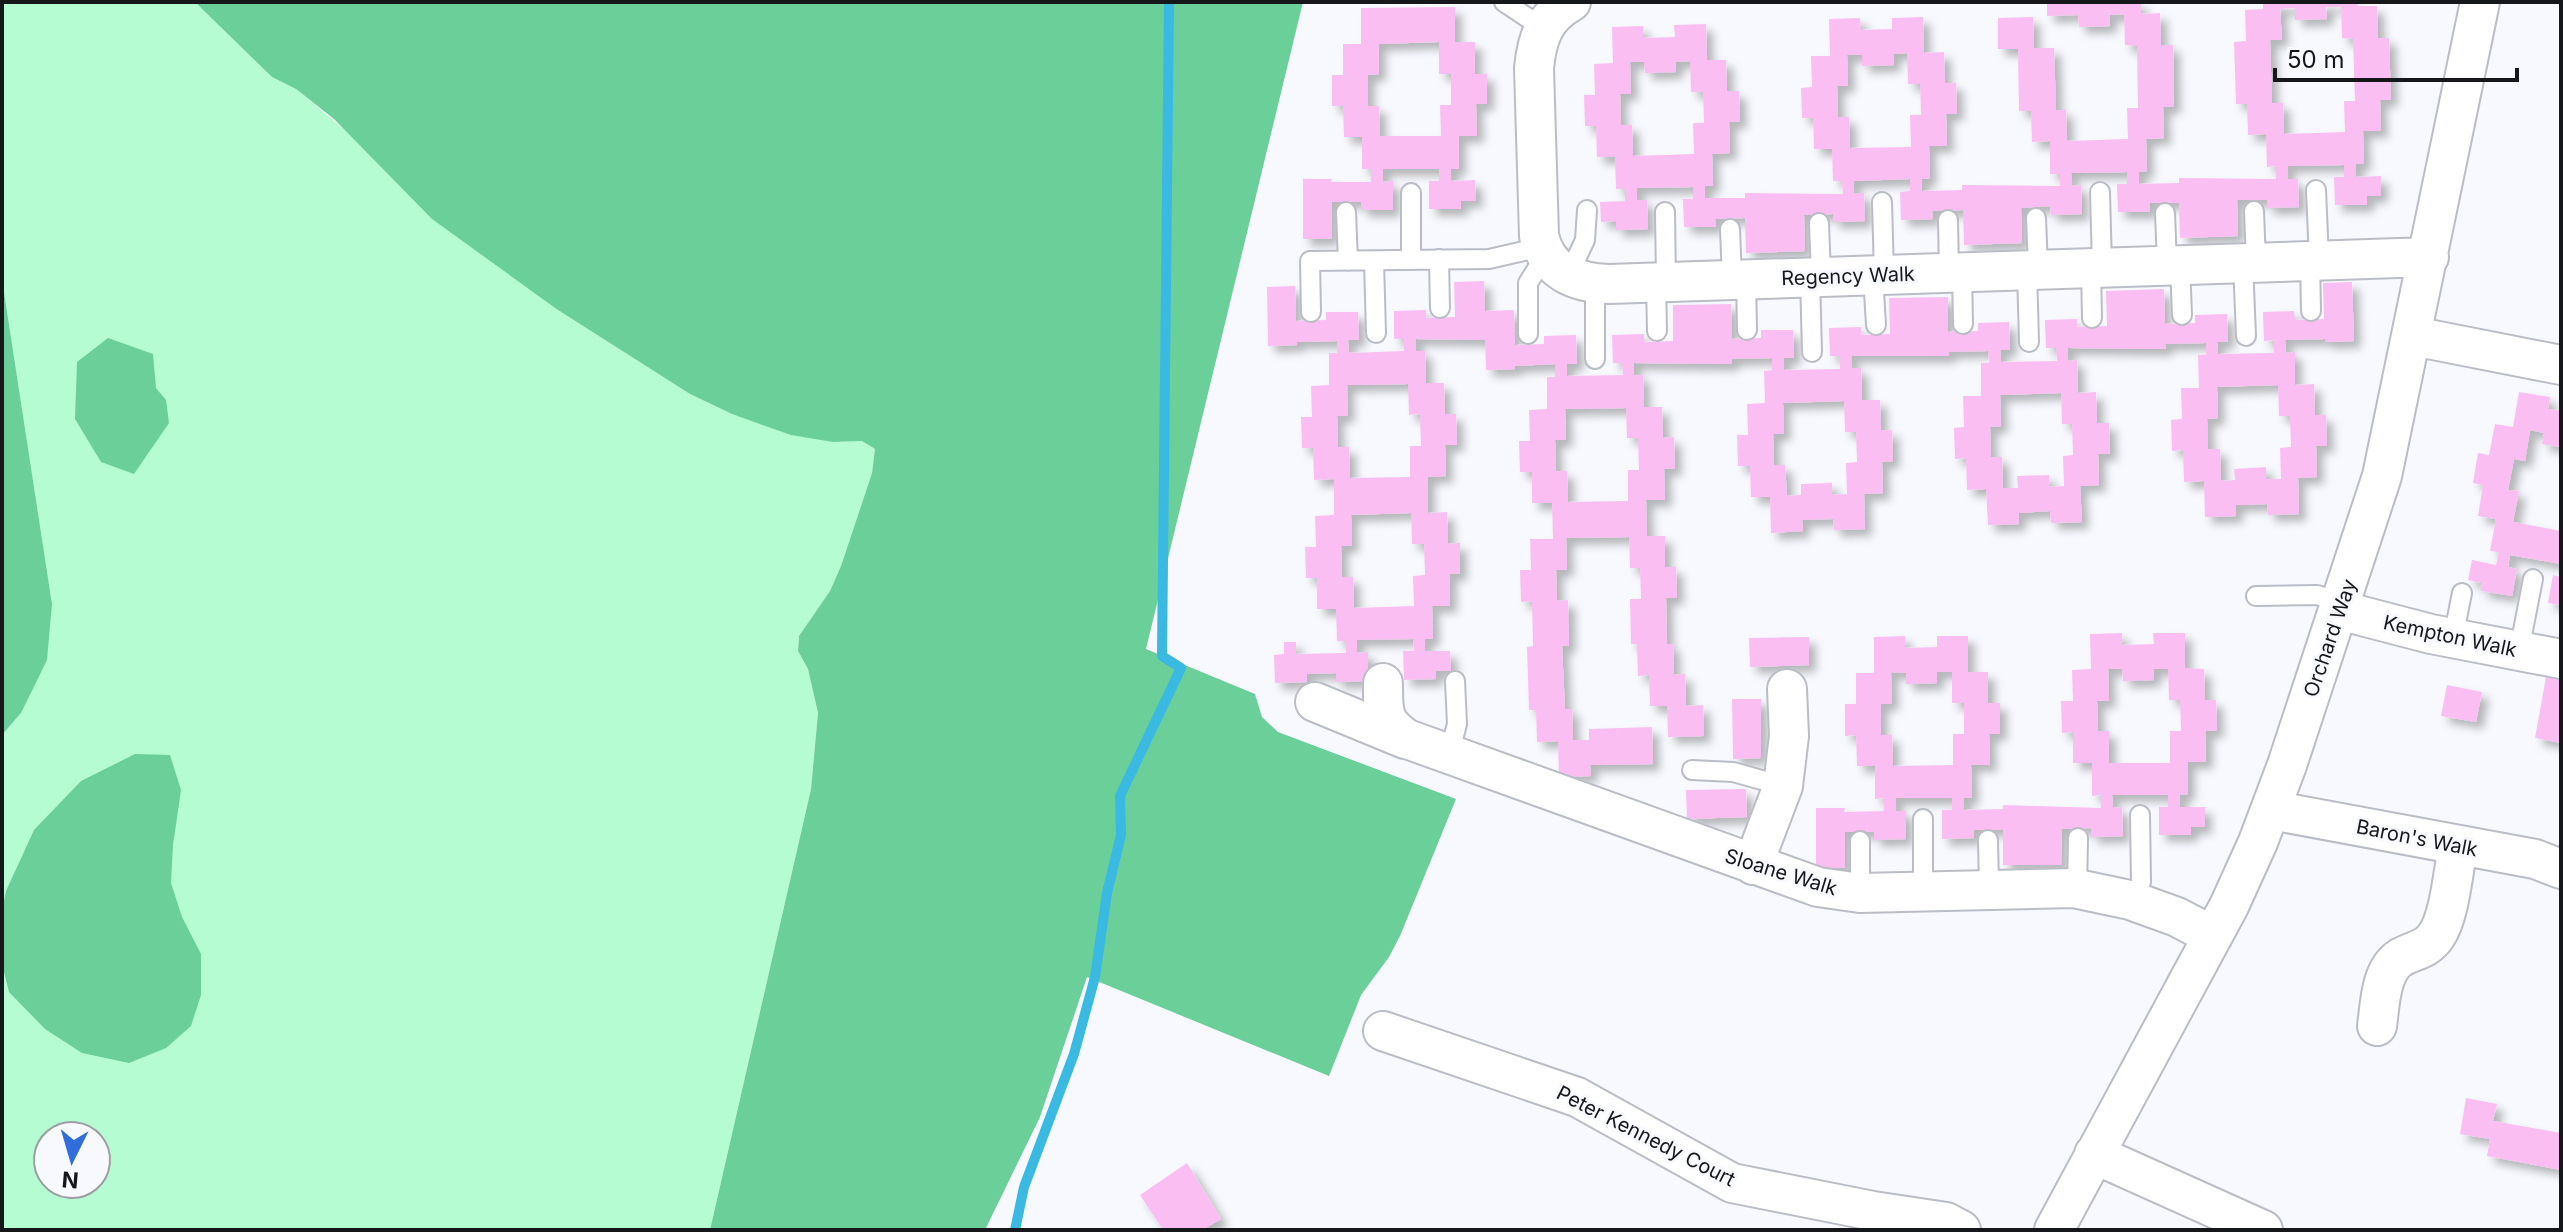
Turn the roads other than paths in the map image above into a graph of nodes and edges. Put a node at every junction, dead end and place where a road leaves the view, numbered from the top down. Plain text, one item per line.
1 (1504, 2) edge
2 (2480, 2) edge
3 (1557, 10) edge
4 (2316, 190) dead end
5 (2100, 192) dead end
6 (1411, 193) dead end
7 (1882, 202) dead end
8 (1587, 210) dead end
9 (2254, 211) dead end
10 (1346, 212) dead end
11 (1665, 212) dead end
12 (2165, 213) dead end
13 (2036, 218) dead end
14 (1948, 220) dead end
15 (1819, 223) dead end
16 (1730, 229) dead end
17 (2429, 257) junction
18 (1411, 259) junction
19 (1439, 259) junction
20 (2314, 260) junction
21 (1348, 261) junction
22 (1374, 261) junction
23 (2250, 262) junction
24 (2173, 264) junction
25 (1562, 265) junction
26 (2096, 267) junction
27 (2032, 269) junction
28 (1955, 272) junction
29 (1879, 275) junction
30 (1815, 277) junction
31 (1739, 279) junction
32 (1661, 282) junction
33 (1440, 308) dead end
34 (2311, 311) dead end
35 (1311, 312) dead end
36 (2182, 315) dead end
37 (2092, 318) dead end
38 (1963, 324) dead end
39 (1876, 325) dead end
40 (1747, 330) dead end
41 (1657, 331) dead end
42 (1376, 333) dead end
43 (1528, 334) dead end
44 (2246, 336) dead end
45 (2413, 336) junction
46 (2029, 342) dead end
47 (1812, 352) dead end
48 (1595, 359) dead end
49 (2561, 365) edge
50 (2533, 579) dead end
51 (2462, 593) dead end
52 (2256, 596) dead end
53 (2340, 606) junction
54 (2453, 638) junction
55 (2519, 651) junction
56 (2561, 659) edge
57 (1455, 681) dead end
58 (1383, 683) dead end
59 (1787, 689) dead end
60 (1315, 702) dead end
61 (1407, 739) junction
62 (1449, 755) junction
63 (1692, 770) dead end
64 (1783, 786) junction
65 (2271, 810) junction
66 (2140, 815) dead end
67 (1923, 819) dead end
68 (2078, 838) dead end
69 (1988, 840) dead end
70 (1860, 841) dead end
71 (2458, 847) junction
72 (1753, 865) junction
73 (2561, 869) edge
74 (1989, 888) junction
75 (2077, 889) junction
76 (1923, 891) junction
77 (1860, 893) junction
78 (2135, 902) junction
79 (2213, 936) junction
80 (2377, 1026) dead end
81 (1383, 1031) dead end
82 (2094, 1154) junction
83 (1961, 1230) edge
84 (2054, 1230) edge
85 (2263, 1230) edge

1 - 3 lane
2 - 17 street, Orchard Way
3 - 25 street
4 - 20 lane
5 - 26 lane
6 - 18 lane
7 - 29 lane
8 - 25 lane
9 - 23 lane
10 - 21 lane
11 - 32 lane
12 - 24 lane
13 - 27 lane
14 - 28 lane
15 - 30 lane
16 - 31 lane
17 - 20 street, Regency Walk
17 - 45 street, Orchard Way
18 - 19 lane
18 - 22 lane
19 - 25 lane
19 - 33 lane
20 - 23 street, Regency Walk
20 - 34 lane
21 - 22 lane
21 - 35 lane
22 - 42 lane
23 - 24 street, Regency Walk
23 - 44 lane
24 - 26 street, Regency Walk
24 - 36 lane
25 - 32 street, Regency Walk
25 - 43 lane
25 - 48 lane
26 - 27 street, Regency Walk
26 - 37 lane
27 - 28 street, Regency Walk
27 - 46 lane
28 - 29 street, Regency Walk
28 - 38 lane
29 - 30 street, Regency Walk
29 - 39 lane
30 - 31 street, Regency Walk
30 - 47 lane
31 - 32 street, Regency Walk
31 - 40 lane
32 - 41 lane
45 - 49 street
45 - 53 street, Orchard Way
50 - 55 lane
51 - 54 lane
52 - 53 lane
53 - 54 street, Kempton Walk
53 - 65 street, Orchard Way
54 - 55 street, Kempton Walk
55 - 56 street, Kempton Walk
57 - 62 lane
58 - 61 street
59 - 64 street
60 - 61 street, Sloane Walk
61 - 62 street, Sloane Walk
62 - 72 street, Sloane Walk
63 - 64 lane
64 - 72 street
65 - 71 street, Baron's Walk
65 - 79 street, Orchard Way
66 - 78 lane
67 - 76 lane
68 - 75 lane
69 - 74 lane
70 - 77 lane
71 - 73 street, Baron's Walk
71 - 80 street
72 - 77 street, Sloane Walk
74 - 75 street, Sloane Walk
74 - 76 street, Sloane Walk
75 - 78 street, Sloane Walk
76 - 77 street, Sloane Walk
78 - 79 street, Sloane Walk
79 - 82 street, Orchard Way
81 - 83 street, Peter Kennedy Court
82 - 84 street, Orchard Way
82 - 85 street

